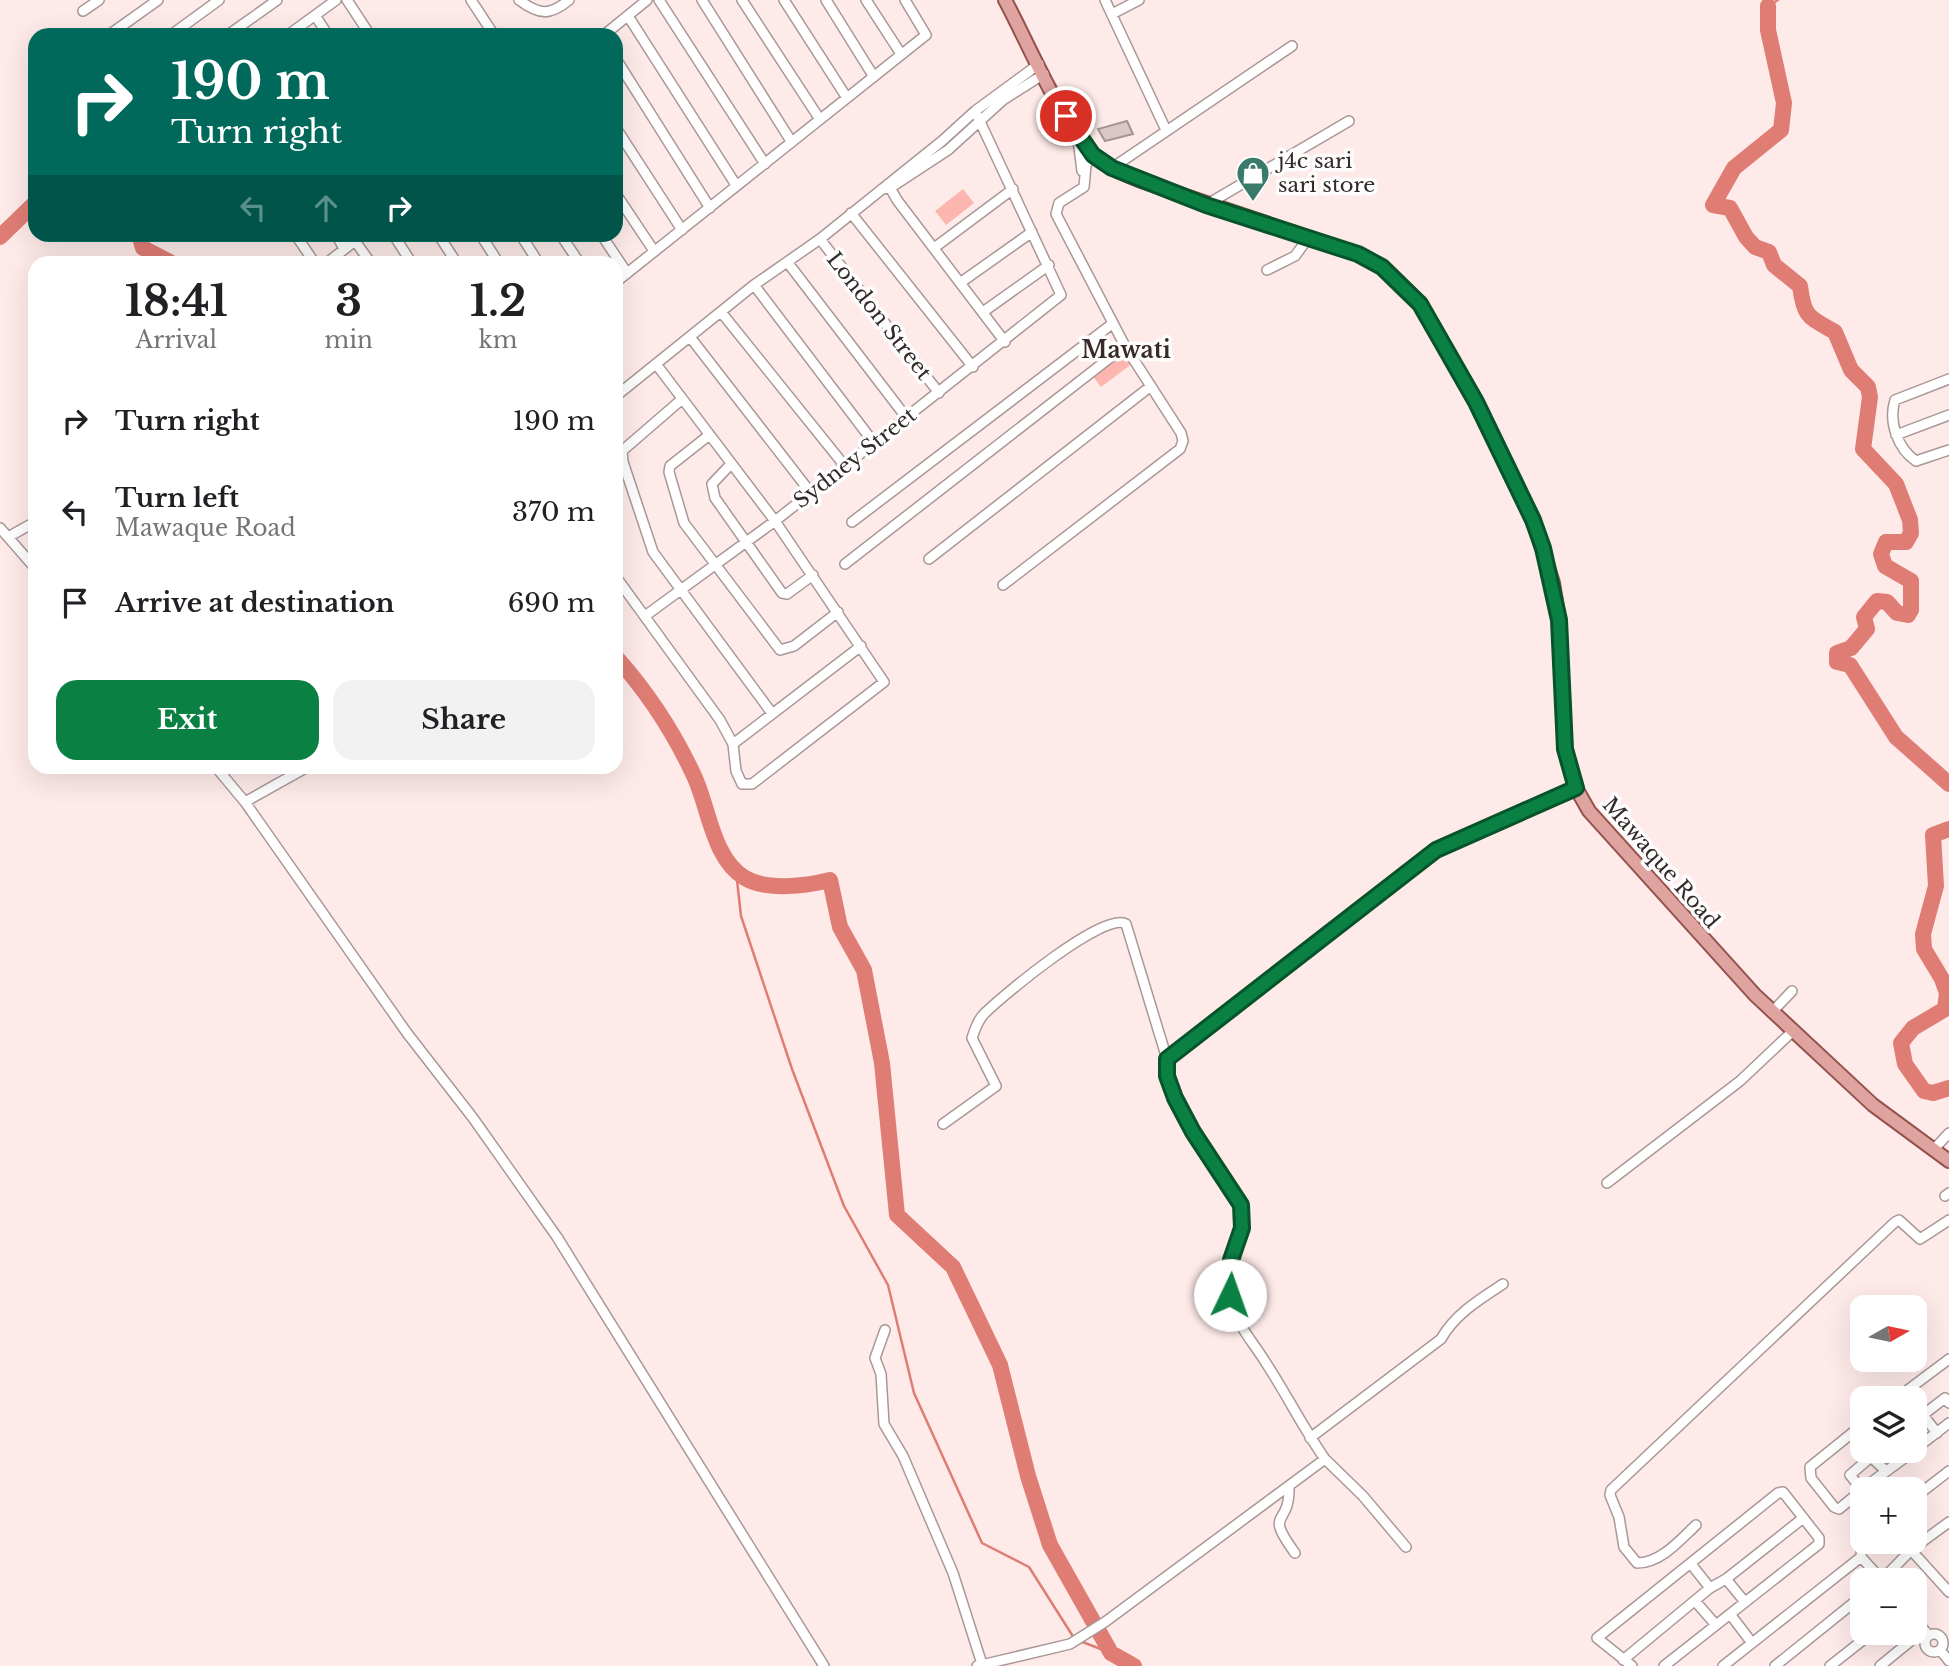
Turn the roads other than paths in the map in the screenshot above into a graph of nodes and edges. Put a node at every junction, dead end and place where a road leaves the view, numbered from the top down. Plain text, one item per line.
1 (99, 0) edge
2 (158, 0) edge
3 (219, 0) edge
4 (277, 0) edge
5 (337, 0) edge
6 (347, 0) edge
7 (471, 0) edge
8 (519, 0) edge
9 (569, 0) edge
10 (648, 0) edge
11 (659, 0) edge
12 (702, 0) edge
13 (742, 0) edge
14 (784, 0) edge
15 (826, 0) edge
16 (866, 0) edge
17 (905, 0) edge
18 (1005, 0) edge
19 (1105, 0) edge
20 (1139, 0) edge
21 (83, 11) dead end
22 (1112, 14) junction
23 (628, 16) junction
24 (316, 17) junction
25 (119, 28) edge
26 (181, 28) edge
27 (239, 28) edge
28 (299, 28) edge
29 (323, 28) edge
30 (365, 28) edge
31 (489, 28) edge
32 (613, 28) edge
33 (1292, 46) dead end
34 (901, 54) junction
35 (1042, 69) junction
36 (623, 70) edge
37 (874, 77) junction
38 (847, 97) junction
39 (975, 111) junction
40 (818, 118) junction
41 (981, 120) junction
42 (1349, 121) dead end
43 (1167, 130) junction
44 (1076, 132) junction
45 (623, 139) edge
46 (792, 141) junction
47 (942, 141) junction
48 (948, 150) junction
49 (1093, 155) junction
50 (765, 164) junction
51 (919, 164) junction
52 (1112, 168) junction
53 (1083, 175) junction
54 (736, 185) junction
55 (886, 186) junction
56 (1013, 188) junction
57 (623, 204) edge
58 (1206, 205) junction
59 (710, 208) junction
60 (851, 214) junction
61 (682, 230) junction
62 (1032, 232) junction
63 (1309, 237) junction
64 (820, 239) junction
65 (340, 242) edge
66 (354, 242) edge
67 (934, 248) junction
68 (344, 249) junction
69 (654, 251) junction
70 (335, 256) edge
71 (788, 263) junction
72 (1049, 264) junction
73 (623, 267) edge
74 (1267, 270) dead end
75 (627, 273) junction
76 (623, 276) edge
77 (960, 283) junction
78 (754, 285) junction
79 (721, 312) junction
80 (983, 312) junction
81 (1112, 324) junction
82 (690, 337) junction
83 (1005, 342) junction
84 (1125, 346) junction
85 (656, 364) junction
86 (972, 367) junction
87 (1949, 379) edge
88 (1151, 386) junction
89 (623, 390) edge
90 (939, 393) junction
91 (681, 400) junction
92 (1949, 415) edge
93 (906, 417) junction
94 (1896, 435) junction
95 (708, 436) junction
96 (874, 443) junction
97 (623, 450) edge
98 (1949, 450) edge
99 (623, 455) edge
100 (731, 464) junction
101 (844, 465) junction
102 (811, 493) junction
103 (775, 521) junction
104 (852, 522) dead end
105 (28, 526) edge
106 (0, 528) edge
107 (8, 537) junction
108 (744, 541) junction
109 (929, 559) dead end
110 (28, 560) edge
111 (845, 564) dead end
112 (715, 566) junction
113 (813, 575) junction
114 (623, 586) edge
115 (1003, 586) dead end
116 (681, 592) junction
117 (838, 612) junction
118 (645, 616) junction
119 (861, 646) junction
120 (771, 712) junction
121 (733, 744) junction
122 (221, 774) edge
123 (295, 774) edge
124 (1576, 788) junction
125 (244, 802) junction
126 (1792, 991) dead end
127 (1773, 1011) junction
128 (1793, 1031) junction
129 (1167, 1059) junction
130 (943, 1124) dead end
131 (1949, 1133) edge
132 (1934, 1149) junction
133 (1949, 1161) edge
134 (1607, 1182) dead end
135 (1949, 1220) edge
136 (1503, 1284) dead end
137 (886, 1330) dead end
138 (1949, 1359) edge
139 (1913, 1386) edge
140 (1949, 1403) edge
141 (1948, 1425) edge
142 (1937, 1433) junction
143 (1850, 1435) edge
144 (1310, 1438) junction
145 (1927, 1440) edge
146 (1325, 1459) junction
147 (1864, 1463) edge
148 (1877, 1463) edge
149 (1897, 1463) edge
150 (1886, 1471) junction
151 (1949, 1471) edge
152 (1878, 1477) edge
153 (1289, 1488) junction
154 (1927, 1488) edge
155 (1802, 1519) junction
156 (1696, 1525) dead end
157 (1948, 1525) edge
158 (1927, 1539) edge
159 (1406, 1547) dead end
160 (1295, 1553) dead end
161 (1861, 1554) edge
162 (1907, 1554) edge
163 (1915, 1554) edge
164 (1861, 1558) junction
165 (1692, 1564) junction
166 (1871, 1568) edge
167 (1894, 1568) edge
168 (1726, 1579) junction
169 (1710, 1588) junction
170 (1949, 1592) edge
171 (1695, 1601) junction
172 (1745, 1602) junction
173 (1850, 1610) edge
174 (1730, 1614) junction
175 (1716, 1625) junction
176 (1927, 1633) edge
177 (1752, 1643) junction
178 (1944, 1644) edge
179 (1857, 1645) edge
180 (1910, 1645) edge
181 (1927, 1645) edge
182 (1623, 1660) junction
183 (1949, 1661) edge
184 (979, 1665) edge
185 (824, 1666) edge
186 (1632, 1666) edge
187 (1664, 1666) edge
188 (1723, 1666) edge
189 (1776, 1666) edge
190 (1830, 1666) edge
191 (1880, 1666) edge

1 - 21 street
2 - 25 street
3 - 26 street
4 - 27 street
5 - 24 street
6 - 30 street
7 - 31 street
8 - 9 street
10 - 23 street
11 - 50 street
12 - 46 street
13 - 40 street
14 - 38 street
15 - 37 street
16 - 34 street
17 - 34 street
18 - 35 main road, Mawaque Road
19 - 22 street
20 - 22 street
22 - 43 street
23 - 32 street
23 - 54 street
24 - 28 street
24 - 29 street
33 - 43 street
34 - 37 street
35 - 39 street
35 - 41 street
35 - 44 main road, Mawaque Road
36 - 59 street
37 - 38 street
38 - 40 street
39 - 41 street
39 - 47 street
40 - 46 street
41 - 48 street
41 - 56 street
42 - 58 street
43 - 52 street
44 - 49 main road, Mawaque Road
44 - 53 street
45 - 61 street
46 - 50 street
47 - 48 street
47 - 51 street
48 - 51 street
49 - 52 main road, Mawaque Road
49 - 53 street
50 - 54 street
51 - 55 street
52 - 58 main road, Mawaque Road
53 - 81 street
54 - 59 street
55 - 60 street
55 - 67 street
56 - 62 street
56 - 67 street
57 - 69 street
58 - 63 main road, Mawaque Road
59 - 61 street
60 - 64 street
60 - 86 street
61 - 69 street
62 - 72 street
62 - 77 street
63 - 74 street
63 - 124 main road, Mawaque Road
64 - 71 street
64 - 90 street, London Street
65 - 68 street
66 - 68 street
67 - 77 street
68 - 70 street
69 - 75 street
71 - 78 street
71 - 93 street
72 - 80 street
72 - 83 street, Sydney Street
73 - 75 street
75 - 76 street
77 - 80 street
78 - 79 street
78 - 96 street
79 - 82 street
79 - 101 street
80 - 83 street
81 - 84 street
81 - 104 street
82 - 85 street
82 - 102 street
83 - 86 street, Sydney Street
84 - 88 street
84 - 111 street
85 - 89 street
85 - 91 street
86 - 90 street, Sydney Street
87 - 94 street
88 - 109 street
88 - 115 street
90 - 93 street, Sydney Street
91 - 95 street
91 - 97 street
92 - 94 street
93 - 96 street, Sydney Street
94 - 98 street
95 - 100 street
95 - 112 street
96 - 101 street, Sydney Street
99 - 116 street
100 - 103 street
100 - 108 street
101 - 102 street, Sydney Street
102 - 103 street, Sydney Street
103 - 108 street, Sydney Street
103 - 113 street
105 - 107 street
106 - 107 street
107 - 110 street
108 - 112 street, Sydney Street
108 - 113 street
112 - 116 street, Sydney Street
112 - 117 street
113 - 117 street
114 - 118 street
116 - 118 street, Sydney Street
116 - 120 street
117 - 119 street
118 - 121 street
119 - 120 street
119 - 121 street
120 - 121 street
122 - 125 street
123 - 125 street
124 - 127 main road, Mawaque Road
124 - 129 street
125 - 185 street
126 - 127 street
127 - 128 main road, Mawaque Road
128 - 132 main road, Mawaque Road
128 - 134 street
129 - 130 street
129 - 144 street
131 - 132 street
132 - 133 main road, Mawaque Road
135 - 156 street
136 - 144 street
137 - 184 street
138 - 139 street
140 - 142 street
141 - 142 street
142 - 145 street
143 - 147 street
144 - 146 street
146 - 153 street
146 - 159 street
148 - 150 street
149 - 150 street
150 - 152 street
151 - 154 street
153 - 160 street
153 - 184 street
155 - 165 street
155 - 168 street
155 - 172 street
157 - 158 street
161 - 164 street
162 - 167 street
163 - 170 street
164 - 166 street
164 - 177 street
165 - 169 street
165 - 182 street
168 - 169 street
168 - 172 street
169 - 171 street
171 - 175 street
171 - 182 street
172 - 174 street
173 - 189 street
174 - 175 street
174 - 177 street
175 - 187 street
176 - 178 street
177 - 188 street
178 - 181 street
178 - 183 street
179 - 190 street
180 - 191 street
182 - 186 street

